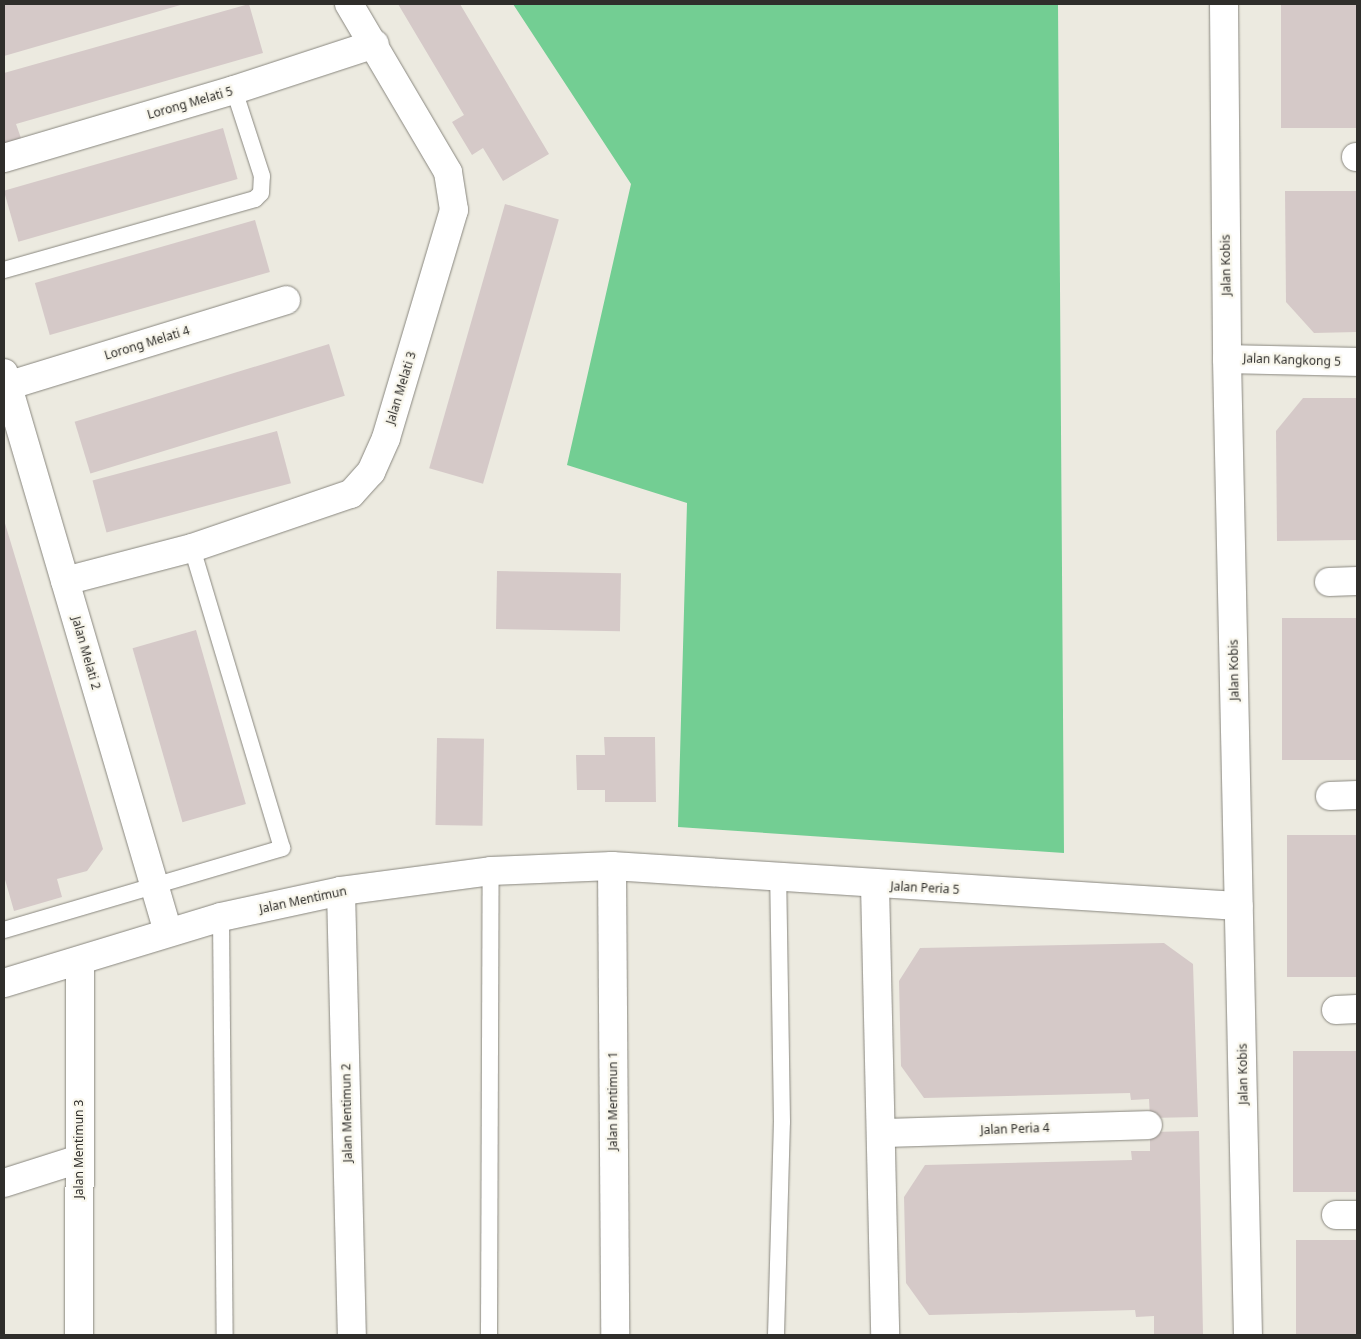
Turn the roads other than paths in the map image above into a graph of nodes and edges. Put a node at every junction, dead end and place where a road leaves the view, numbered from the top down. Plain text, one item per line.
1 (349, 4) edge
2 (1224, 4) edge
3 (375, 44) junction
4 (234, 90) junction
5 (4, 158) edge
6 (4, 270) edge
7 (286, 300) dead end
8 (1227, 359) junction
9 (1357, 362) edge
10 (6, 379) edge
11 (14, 444) edge
12 (192, 548) junction
13 (1357, 581) edge
14 (65, 582) junction
15 (1329, 582) dead end
16 (1357, 795) edge
17 (1330, 796) dead end
18 (612, 866) junction
19 (491, 871) junction
20 (778, 875) junction
21 (875, 885) junction
22 (155, 886) junction
23 (341, 891) junction
24 (1239, 906) junction
25 (221, 917) junction
26 (4, 930) edge
27 (168, 932) junction
28 (80, 962) junction
29 (4, 983) edge
30 (1148, 1125) dead end
31 (882, 1133) junction
32 (79, 1159) junction
33 (4, 1183) edge
34 (78, 1335) edge
35 (225, 1335) edge
36 (352, 1335) edge
37 (489, 1335) edge
38 (615, 1335) edge
39 (776, 1335) edge
40 (885, 1335) edge
41 (1248, 1335) edge

1 - 3 street, Jalan Melati 3
2 - 8 street, Jalan Kobis
3 - 4 street, Lorong Melati 5
3 - 12 street, Jalan Melati 3
4 - 5 street, Lorong Melati 5
4 - 6 lane
7 - 10 street, Lorong Melati 4
8 - 9 street, Jalan Kangkong 5
8 - 24 street, Jalan Kobis
10 - 11 street, Jalan Melati 2
11 - 14 street, Jalan Melati 2
12 - 14 street, Jalan Melati 3
12 - 22 lane
13 - 15 street
14 - 22 street, Jalan Melati 2
16 - 17 street
18 - 19 street, Jalan Mentimun
18 - 20 street, Jalan Peria 5
18 - 38 street, Jalan Mentimun 1
19 - 23 street, Jalan Mentimun
19 - 37 lane
20 - 21 street, Jalan Peria 5
20 - 39 lane
21 - 24 street, Jalan Peria 5
21 - 31 street
22 - 26 lane
22 - 27 street, Jalan Melati 2
23 - 25 street, Jalan Mentimun
23 - 36 street, Jalan Mentimun 2
24 - 41 street, Jalan Kobis
25 - 27 street, Jalan Mentimun
25 - 35 lane
27 - 28 street, Jalan Mentimun
28 - 29 street, Jalan Mentimun
28 - 32 street, Jalan Mentimun 3
30 - 31 street, Jalan Peria 4
31 - 40 street
32 - 33 street
32 - 34 street, Jalan Mentimun 3

